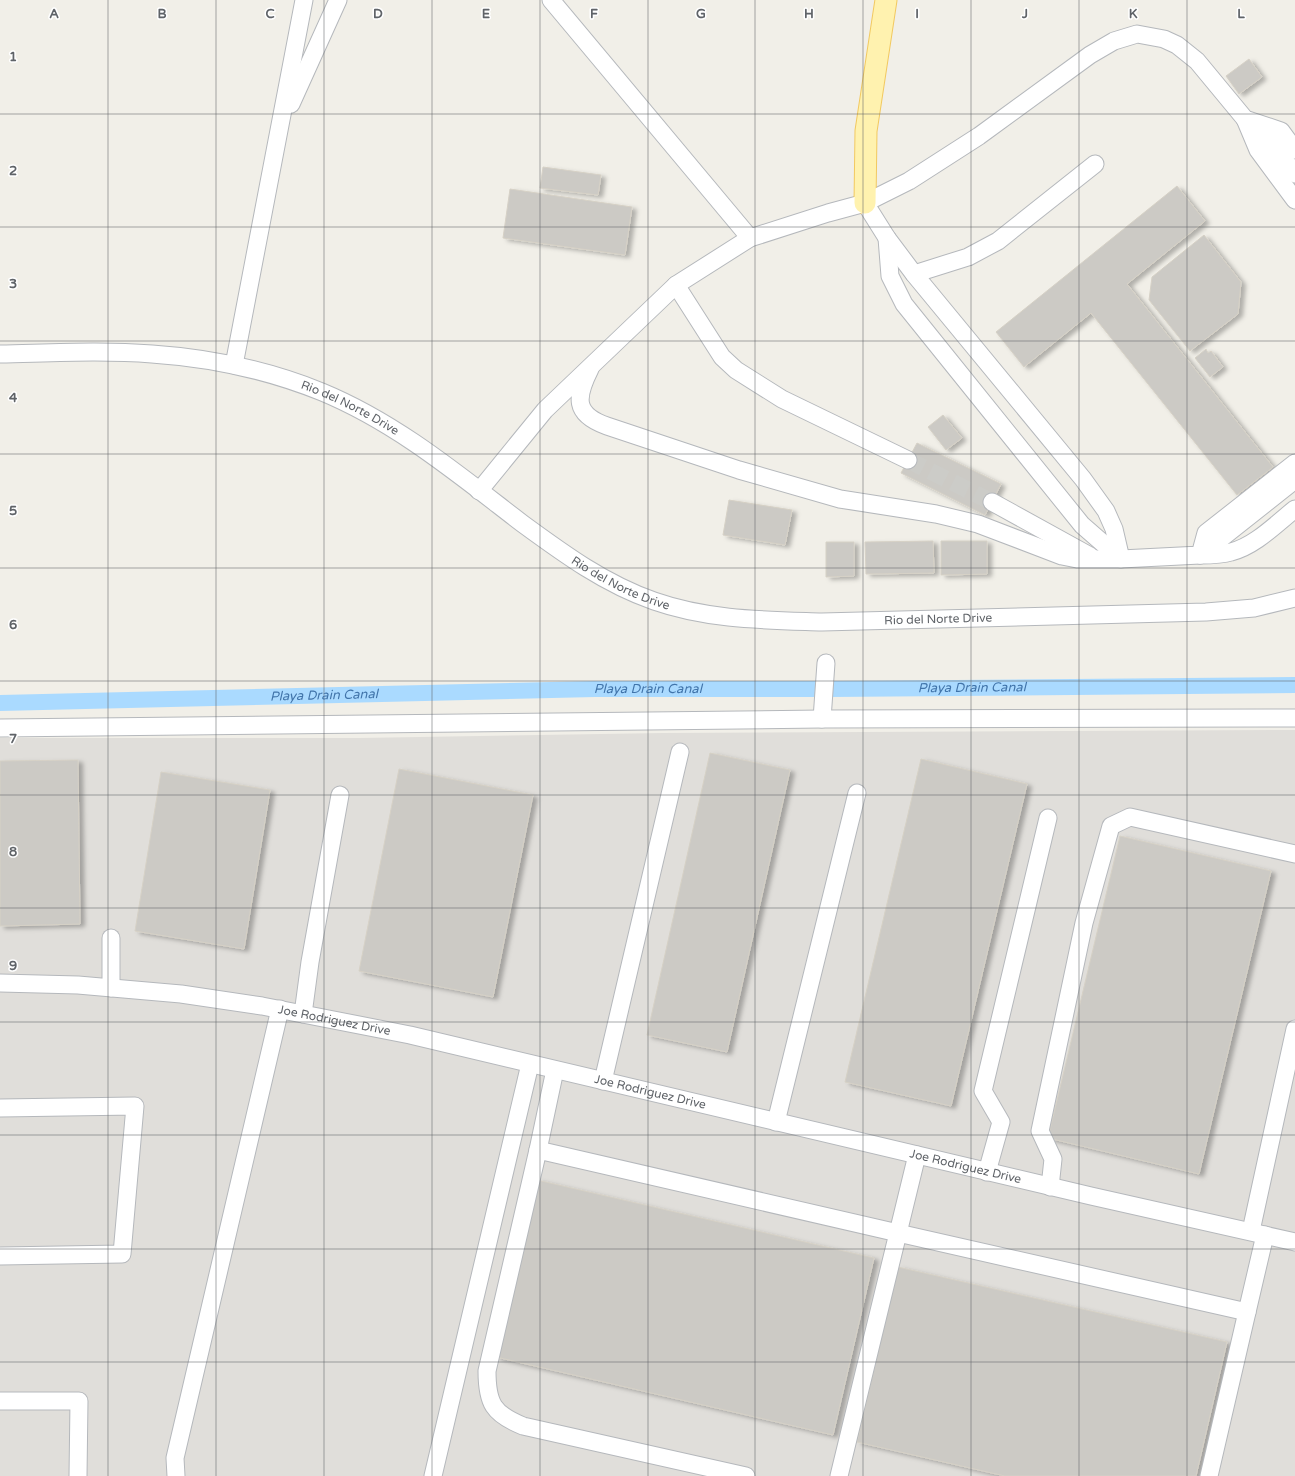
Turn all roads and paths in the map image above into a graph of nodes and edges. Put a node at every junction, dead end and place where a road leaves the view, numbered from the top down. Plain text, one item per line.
1 (304, 0) edge
2 (338, 0) edge
3 (551, 0) edge
4 (886, 0) edge
5 (1245, 119) junction
6 (280, 130) junction
7 (1295, 150) edge
8 (1095, 164) dead end
9 (1295, 174) edge
10 (1295, 200) edge
11 (865, 203) junction
12 (750, 238) junction
13 (887, 238) junction
14 (914, 274) junction
15 (676, 285) junction
16 (0, 354) edge
17 (234, 365) junction
18 (590, 368) junction
19 (908, 460) tunnel mouth
20 (1295, 463) edge
21 (1295, 480) edge
22 (479, 491) junction
23 (992, 502) tunnel mouth
24 (1295, 509) edge
25 (1200, 555) junction
26 (1121, 559) junction
27 (1096, 560) junction
28 (1295, 598) edge
29 (825, 671) dead end
30 (1295, 718) edge
31 (822, 719) junction
32 (0, 728) edge
33 (680, 752) dead end
34 (857, 793) dead end
35 (340, 795) dead end
36 (1048, 818) dead end
37 (1295, 854) edge
38 (111, 938) dead end
39 (0, 983) edge
40 (111, 988) junction
41 (280, 1009) junction
42 (302, 1014) junction
43 (1295, 1029) edge
44 (530, 1064) junction
45 (555, 1070) junction
46 (603, 1081) junction
47 (0, 1108) edge
48 (776, 1122) junction
49 (538, 1150) junction
50 (918, 1155) junction
51 (987, 1172) junction
52 (1050, 1187) junction
53 (898, 1233) junction
54 (1258, 1233) junction
55 (1295, 1242) edge
56 (0, 1256) edge
57 (1247, 1312) junction
58 (0, 1401) edge
59 (78, 1476) edge
60 (176, 1476) edge
61 (433, 1476) edge
62 (746, 1476) edge
63 (839, 1476) edge
64 (1209, 1476) edge

1 - 6 street
2 - 6 street
3 - 12 street
4 - 11 main road
5 - 7 street
5 - 9 street
5 - 10 street
5 - 11 street
6 - 17 street
8 - 14 street
11 - 12 street
11 - 13 street
12 - 15 street
13 - 14 street
13 - 26 street
14 - 26 street
15 - 18 street
15 - 19 street
16 - 17 street, Rio del Norte Drive
17 - 22 street, Rio del Norte Drive
18 - 22 street
18 - 27 street
20 - 25 street
21 - 25 street
22 - 28 street, Rio del Norte Drive
23 - 27 street
24 - 25 street
25 - 26 street
26 - 27 street
29 - 31 street
30 - 31 street
31 - 32 street
33 - 46 street
34 - 48 street
35 - 42 street
36 - 51 street
37 - 52 street
38 - 40 street
39 - 40 street, Joe Rodriguez Drive
40 - 41 street, Joe Rodriguez Drive
41 - 42 street, Joe Rodriguez Drive
41 - 60 street
42 - 44 street, Joe Rodriguez Drive
43 - 54 street
44 - 45 street, Joe Rodriguez Drive
44 - 61 street
45 - 46 street, Joe Rodriguez Drive
45 - 49 street
46 - 48 street, Joe Rodriguez Drive
47 - 56 street
48 - 50 street, Joe Rodriguez Drive
49 - 53 street
49 - 62 street
50 - 51 street, Joe Rodriguez Drive
50 - 53 street
51 - 52 street, Joe Rodriguez Drive
52 - 54 street, Joe Rodriguez Drive
53 - 57 street
53 - 63 street
54 - 55 street, Joe Rodriguez Drive
54 - 57 street
57 - 64 street
58 - 59 street

